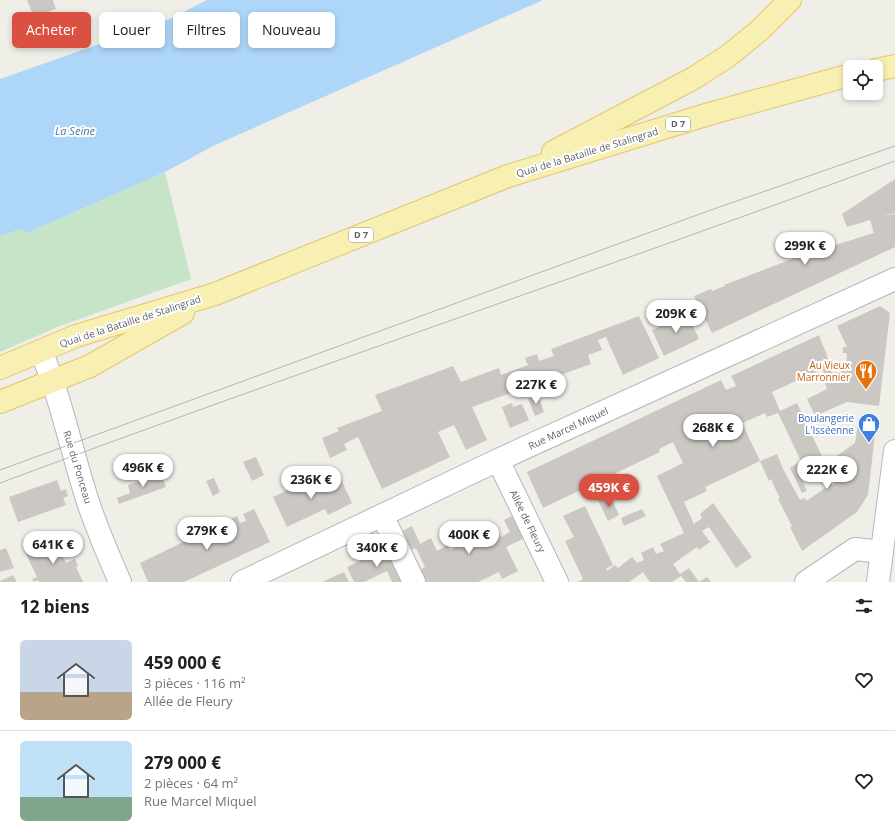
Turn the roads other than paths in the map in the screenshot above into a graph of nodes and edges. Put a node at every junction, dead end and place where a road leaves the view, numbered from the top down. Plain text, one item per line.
1 (790, 0) edge
2 (895, 66) edge
3 (883, 69) edge
4 (843, 77) edge
5 (508, 176) junction
6 (895, 279) edge
7 (215, 294) junction
8 (41, 351) junction
9 (0, 368) edge
10 (53, 380) junction
11 (0, 402) edge
12 (895, 451) edge
13 (498, 460) junction
14 (382, 515) junction
15 (882, 552) junction
16 (120, 582) edge
17 (242, 582) edge
18 (414, 582) edge
19 (557, 582) edge
20 (806, 582) edge
21 (878, 582) edge

1 - 5 main road, Quai de la Bataille de Stalingrad
2 - 3 main road
4 - 5 main road, Quai de la Bataille de Stalingrad / D 7
5 - 7 main road, Quai de la Bataille de Stalingrad / D 7
6 - 13 street, Rue Marcel Miquel
7 - 8 main road, Quai de la Bataille de Stalingrad / D 7
7 - 10 main road, Quai de la Bataille de Stalingrad / D 7
8 - 9 main road, Quai de la Bataille de Stalingrad / D 7
8 - 10 street, Rue du Ponceau
10 - 11 main road, Quai de la Bataille de Stalingrad / D 7
10 - 16 street, Rue du Ponceau
12 - 15 street
13 - 14 street, Rue Marcel Miquel
13 - 19 street, Allée de Fleury
14 - 17 street, Rue Marcel Miquel
14 - 18 street
15 - 20 street
15 - 21 street

